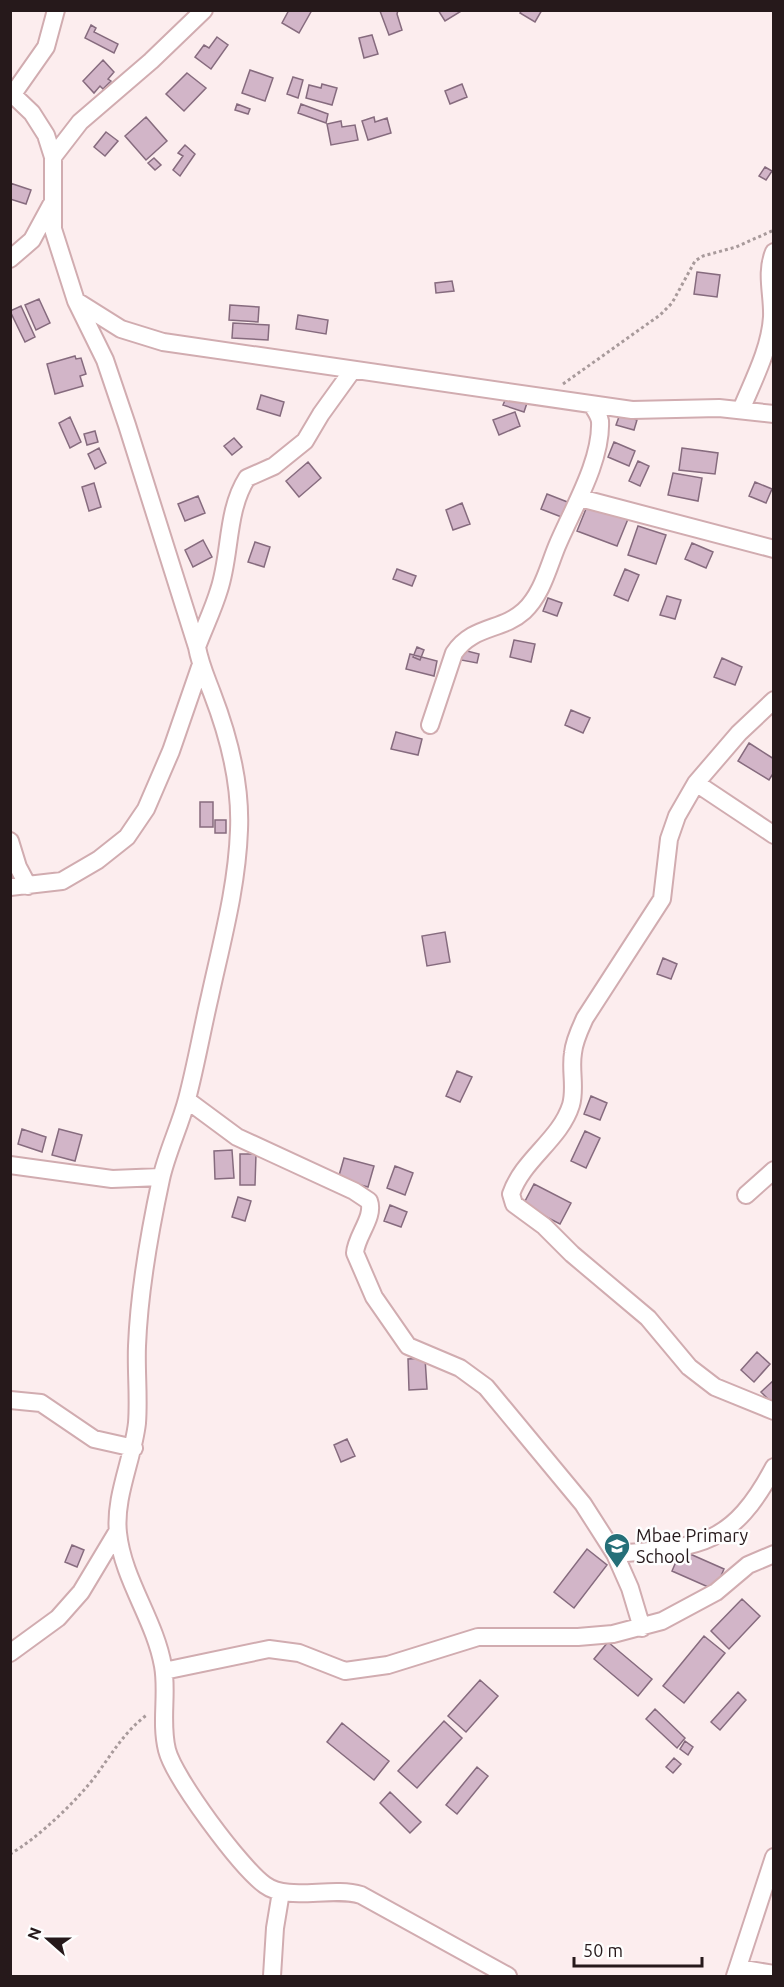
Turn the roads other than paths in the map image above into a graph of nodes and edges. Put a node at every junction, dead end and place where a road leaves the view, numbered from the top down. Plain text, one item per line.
1 (56, 10) edge
2 (204, 10) edge
3 (12, 93) edge
4 (53, 157) junction
5 (52, 203) junction
6 (774, 252) edge
7 (10, 259) edge
8 (76, 301) junction
9 (352, 371) junction
10 (592, 405) junction
11 (741, 410) junction
12 (774, 414) edge
13 (580, 498) junction
14 (774, 549) edge
15 (197, 647) junction
16 (200, 667) junction
17 (774, 700) edge
18 (430, 725) dead end
19 (696, 783) junction
20 (774, 835) edge
21 (10, 841) edge
22 (28, 886) junction
23 (10, 887) edge
24 (187, 1100) junction
25 (10, 1166) edge
26 (774, 1170) edge
27 (161, 1177) junction
28 (746, 1195) dead end
29 (10, 1400) edge
30 (774, 1411) edge
31 (134, 1448) junction
32 (774, 1467) edge
33 (117, 1532) junction
34 (615, 1554) junction
35 (774, 1554) edge
36 (642, 1628) junction
37 (10, 1653) edge
38 (164, 1671) junction
39 (774, 1857) edge
40 (281, 1893) junction
41 (737, 1972) edge
42 (771, 1975) edge
43 (272, 1977) edge
44 (508, 1977) edge

1 - 3 street
2 - 4 street
3 - 4 street
4 - 5 street
5 - 7 street
5 - 8 street
6 - 11 street
8 - 9 street
8 - 15 street
9 - 10 street
9 - 15 street
10 - 11 street
10 - 13 street
11 - 12 street
13 - 14 street
13 - 18 street
15 - 16 street
16 - 22 street
16 - 24 street
17 - 19 street
19 - 20 street
19 - 30 street
21 - 22 street
22 - 23 street
24 - 27 street
24 - 34 street
25 - 27 street
26 - 28 street
27 - 31 street
29 - 31 street
31 - 33 street
32 - 34 street
33 - 37 street
33 - 38 street
34 - 36 street
35 - 36 street
36 - 38 street
38 - 40 street
39 - 41 street
40 - 43 street
40 - 44 street
41 - 42 street

